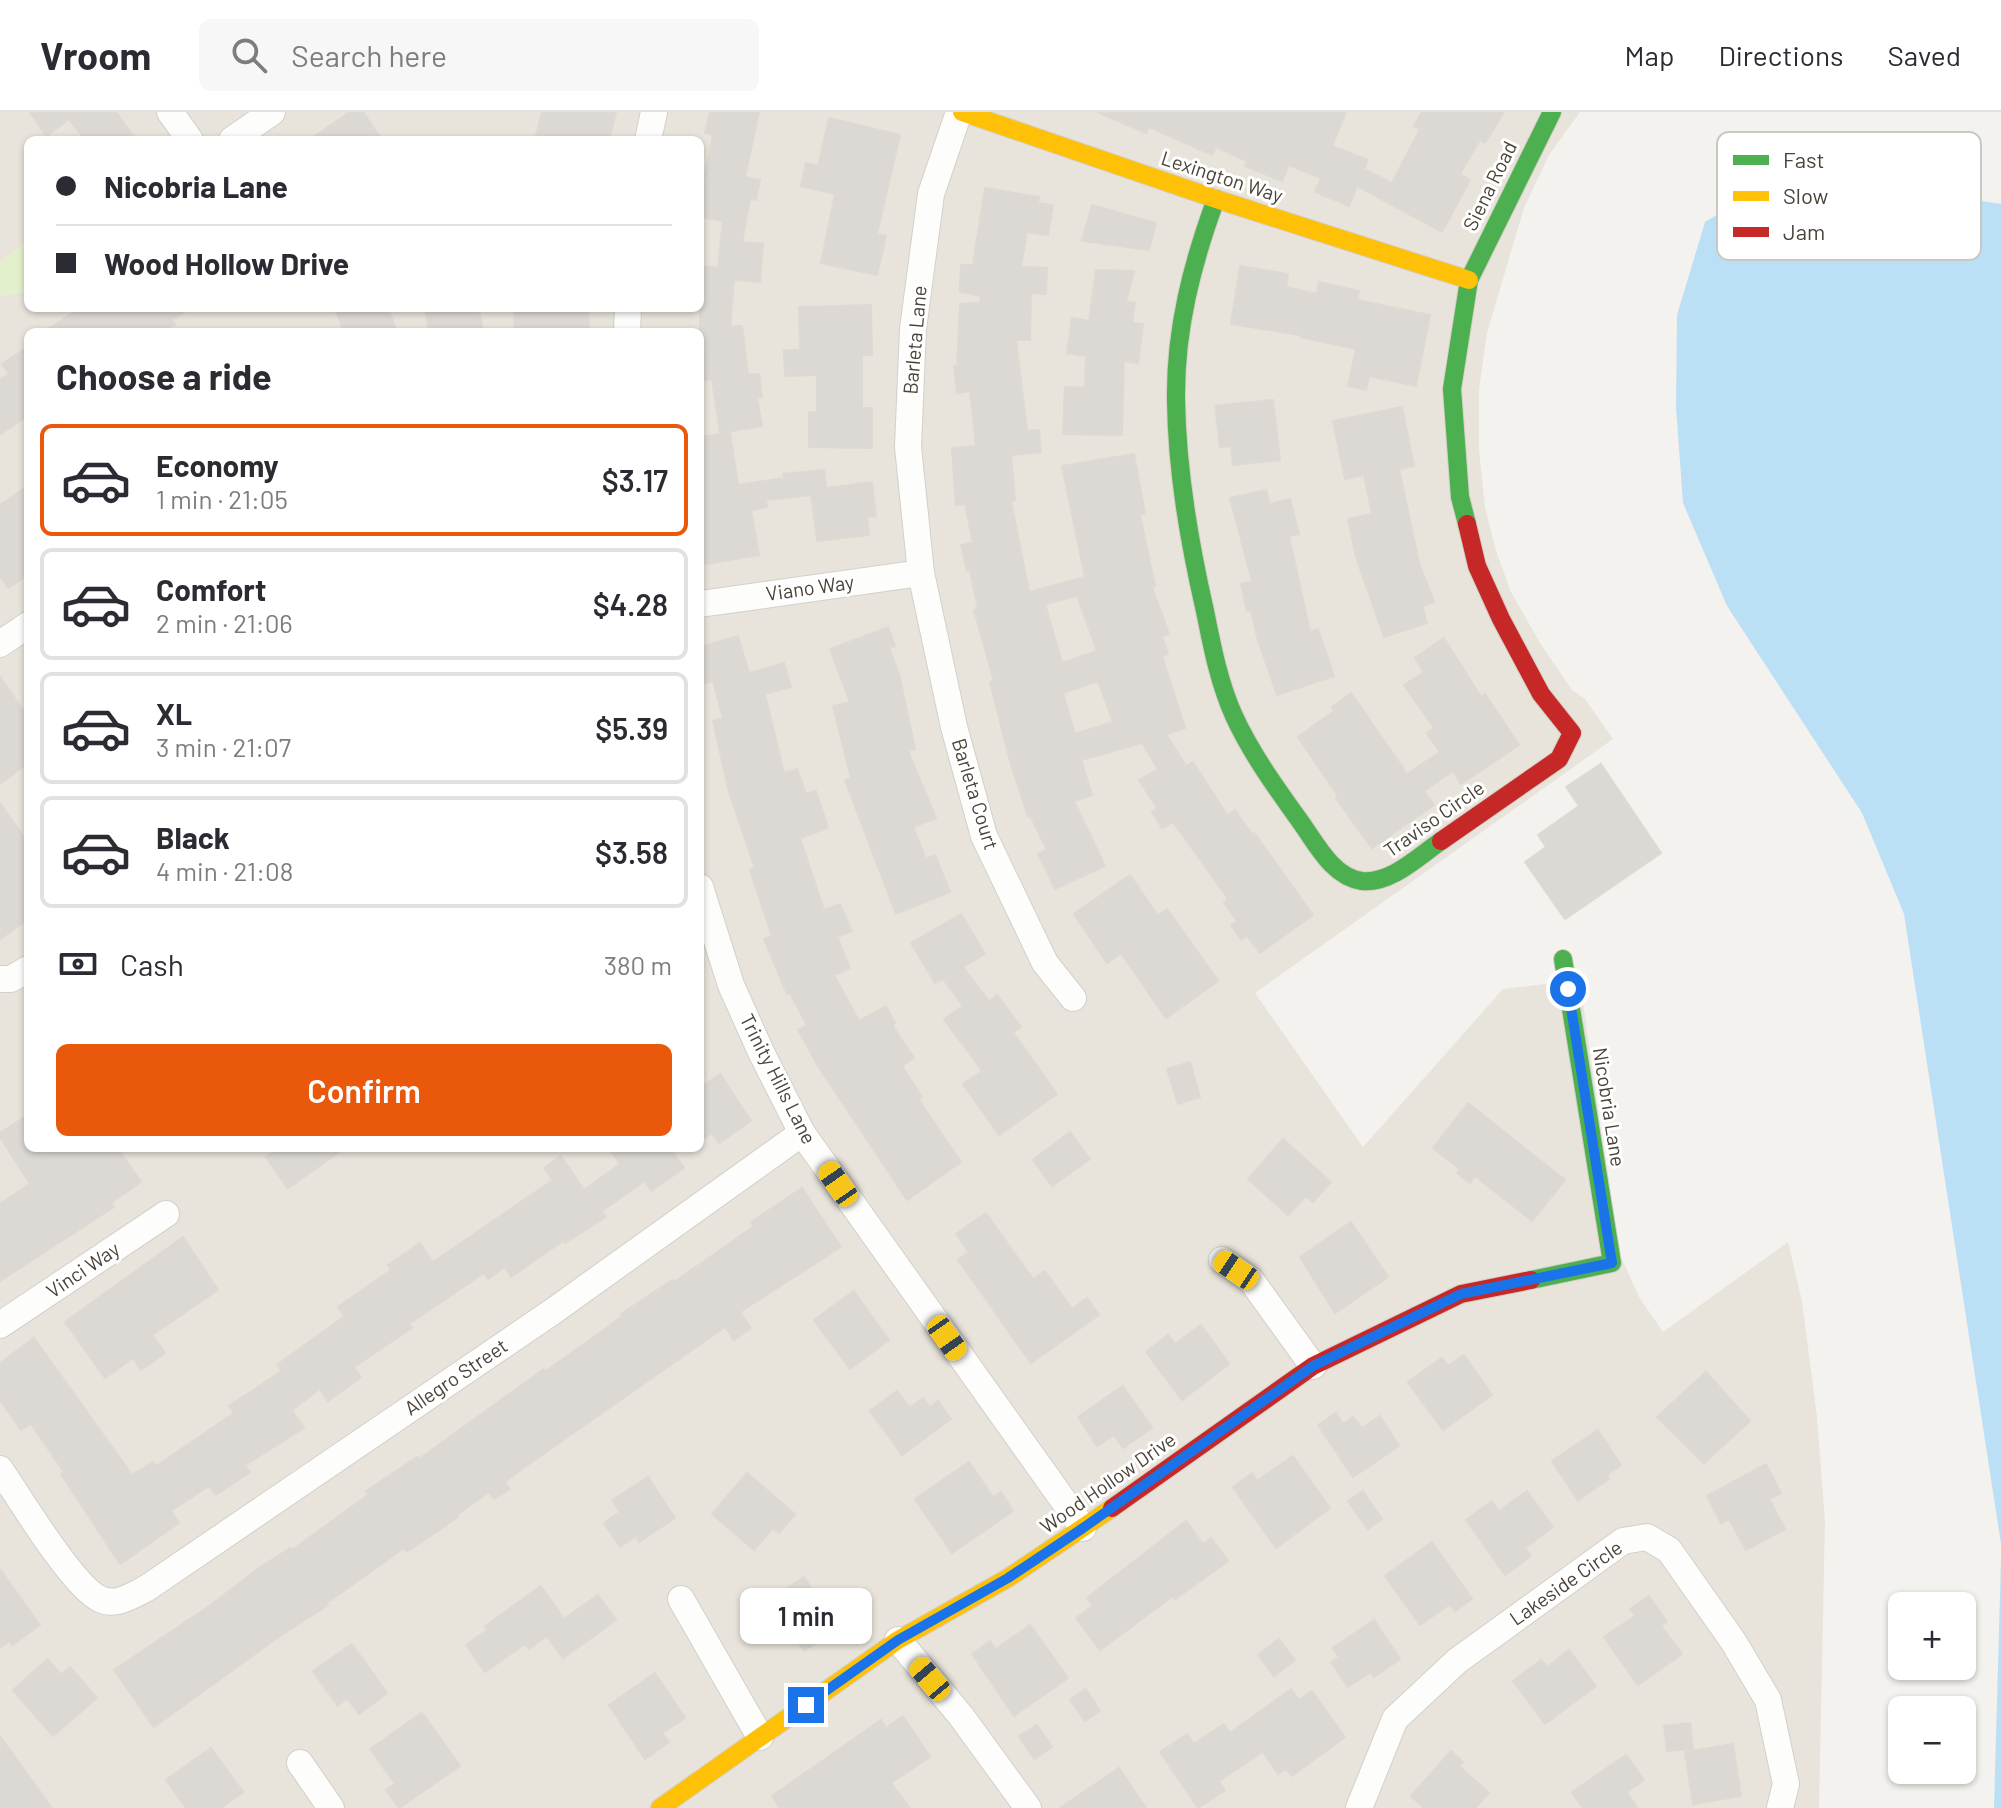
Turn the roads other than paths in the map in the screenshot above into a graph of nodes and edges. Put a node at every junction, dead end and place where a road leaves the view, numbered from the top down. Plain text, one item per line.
1 (170, 112) edge
2 (272, 112) edge
3 (654, 112) edge
4 (960, 112) edge
5 (1552, 112) edge
6 (187, 136) edge
7 (238, 136) edge
8 (649, 136) edge
9 (1216, 199) junction
10 (1469, 280) junction
11 (921, 573) junction
12 (704, 603) edge
13 (24, 628) edge
14 (0, 644) edge
15 (704, 906) edge
16 (1563, 959) dead end
17 (24, 971) edge
18 (0, 979) edge
19 (1073, 998) dead end
20 (802, 1133) junction
21 (166, 1214) dead end
22 (1222, 1260) dead end
23 (1612, 1263) joint
24 (0, 1325) edge
25 (1313, 1366) junction
26 (0, 1469) edge
27 (1083, 1528) junction
28 (681, 1599) dead end
29 (898, 1640) junction
30 (760, 1737) junction
31 (300, 1763) dead end
32 (331, 1808) edge
33 (660, 1808) edge
34 (1028, 1808) edge
35 (1359, 1808) edge
36 (1780, 1808) edge

1 - 6 street
2 - 7 street
3 - 8 street
4 - 9 street, Lexington Way
4 - 11 street, Barleta Lane
5 - 10 street, Siena Road
9 - 10 street, Lexington Way
9 - 10 street, Traviso Circle
11 - 12 street, Viano Way
11 - 19 street, Barleta Court
13 - 14 street
15 - 20 street, Trinity Hills Lane
16 - 23 street, Nicobria Lane
17 - 18 street
20 - 26 street, Allegro Street
20 - 27 street, Trinity Hills Lane
21 - 24 street, Vinci Way
22 - 25 street
23 - 25 street, Wood Hollow Drive
25 - 27 street, Wood Hollow Drive
27 - 29 street, Wood Hollow Drive
28 - 30 street
29 - 30 street, Wood Hollow Drive
29 - 34 street
30 - 33 street, Wood Hollow Drive
31 - 32 street
35 - 36 street, Lakeside Circle

